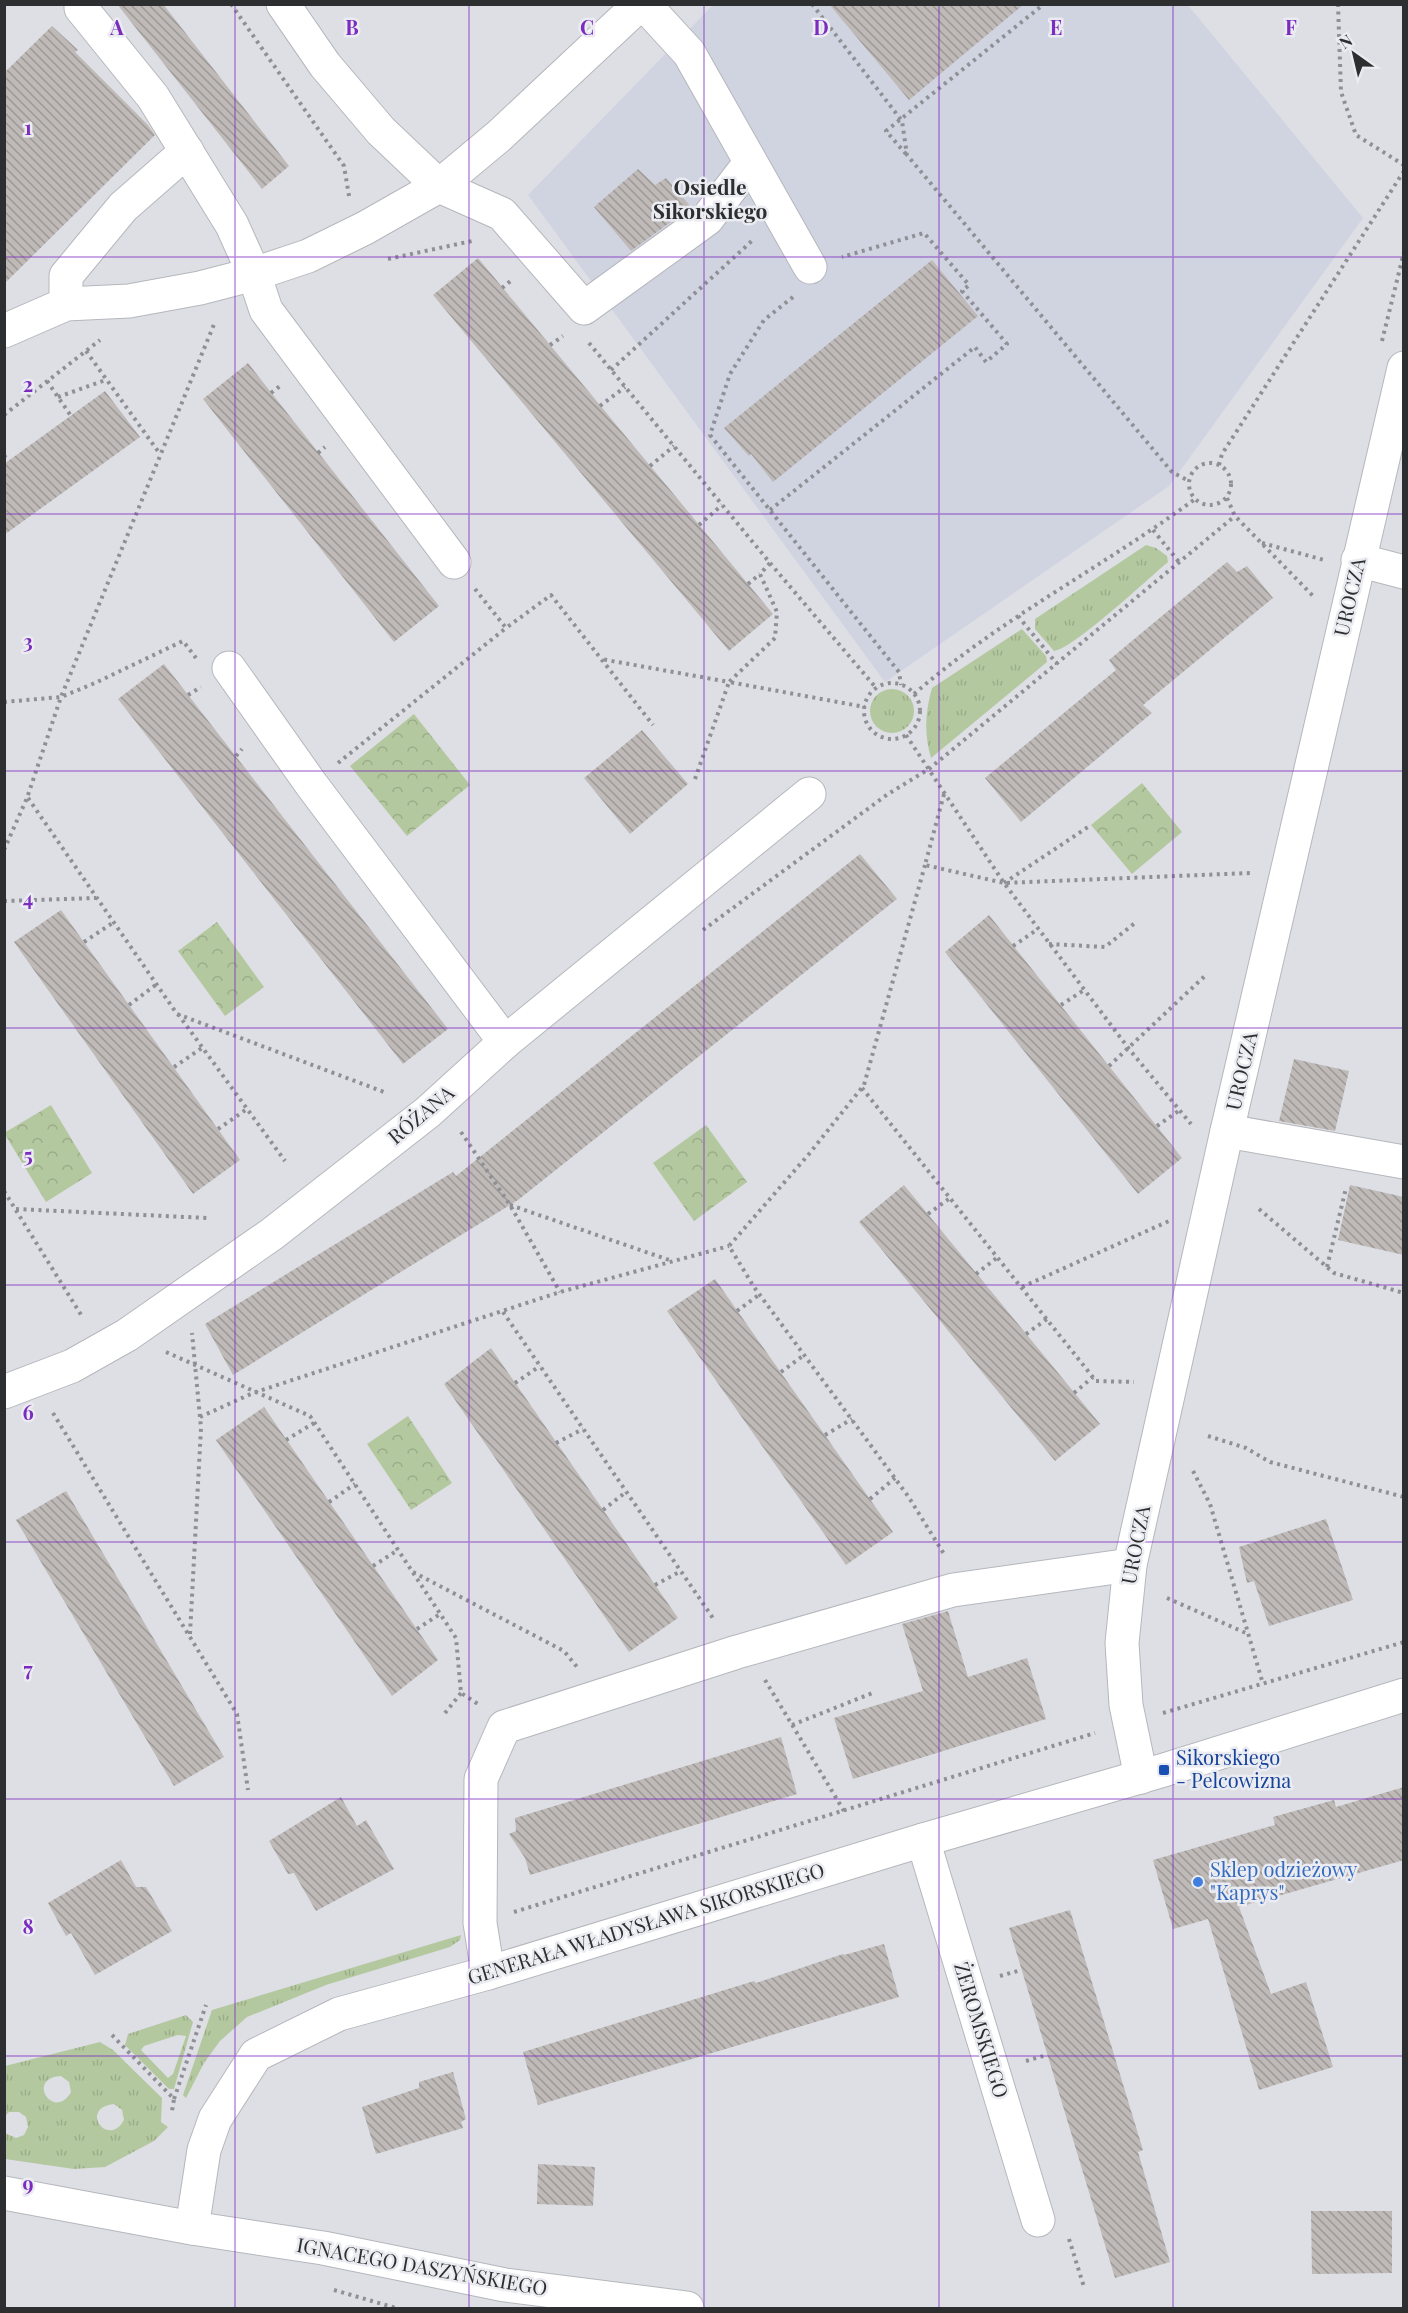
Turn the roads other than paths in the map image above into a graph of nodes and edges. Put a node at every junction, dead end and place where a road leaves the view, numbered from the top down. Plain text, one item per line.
1 (283, 4) edge
2 (642, 4) edge
3 (81, 8) dead end
4 (187, 151) junction
5 (750, 163) junction
6 (439, 186) junction
7 (810, 267) road end
8 (254, 274) junction
9 (66, 304) junction
10 (4, 331) edge
11 (1404, 368) edge
12 (1345, 561) junction
13 (454, 562) road end
14 (1404, 572) edge
15 (215, 666) road end
16 (809, 794) dead end
17 (505, 1042) junction
18 (1227, 1131) junction
19 (1404, 1162) edge
20 (4, 1392) edge
21 (1130, 1565) junction
22 (1404, 1695) edge
23 (1141, 1777) junction
24 (923, 1840) junction
25 (488, 1973) junction
26 (4, 2193) edge
27 (1038, 2220) dead end
28 (192, 2228) junction
29 (687, 2308) edge

1 - 6 street
2 - 5 street
2 - 6 street
3 - 4 street
4 - 8 street
4 - 9 street
5 - 6 street
5 - 7 street
6 - 8 street
8 - 9 street
8 - 13 street
9 - 10 street
11 - 12 street, UROCZA
12 - 14 street
12 - 18 street, UROCZA
15 - 17 street
16 - 17 street, RÓŻANA
17 - 20 street, RÓŻANA
18 - 19 street
18 - 21 street, UROCZA
21 - 23 street, UROCZA
21 - 25 street
22 - 23 street, GENERAŁA WŁADYSŁAWA SIKORSKIEGO
23 - 24 street, GENERAŁA WŁADYSŁAWA SIKORSKIEGO
24 - 25 street, GENERAŁA WŁADYSŁAWA SIKORSKIEGO
24 - 27 street, ŻEROMSKIEGO
25 - 28 street, GENERAŁA WŁADYSŁAWA SIKORSKIEGO
26 - 28 street
28 - 29 street, IGNACEGO DASZYŃSKIEGO

